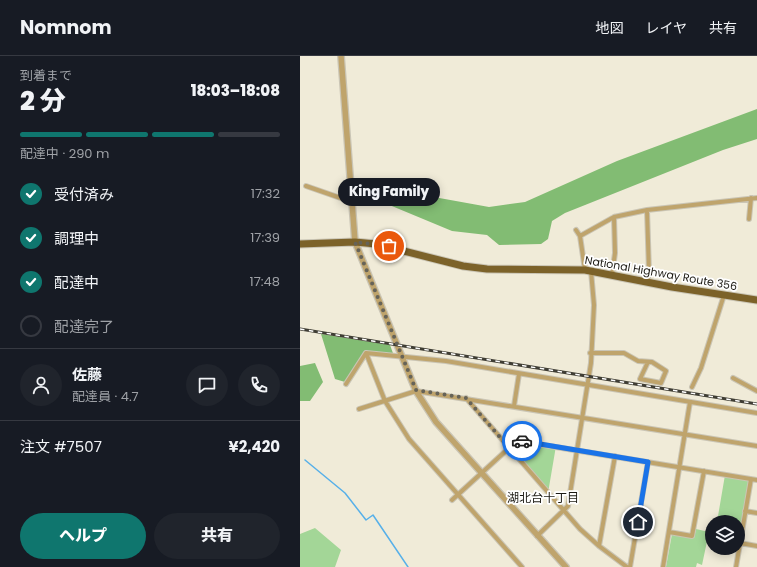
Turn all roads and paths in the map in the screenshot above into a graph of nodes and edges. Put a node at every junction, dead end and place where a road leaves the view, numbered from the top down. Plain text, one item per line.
1 (340, 56) edge
2 (306, 186) dead end
3 (751, 198) junction
4 (757, 198) edge
5 (352, 202) junction
6 (648, 210) junction
7 (614, 217) junction
8 (749, 219) dead end
9 (576, 230) dead end
10 (580, 236) junction
11 (355, 242) junction
12 (300, 244) edge
13 (588, 270) junction
14 (612, 275) junction
15 (647, 283) junction
16 (724, 295) junction
17 (757, 300) edge
18 (366, 353) junction
19 (590, 353) junction
20 (401, 358) junction
21 (648, 362) junction
22 (519, 374) junction
23 (733, 378) dead end
24 (346, 384) dead end
25 (587, 385) junction
26 (692, 387) dead end
27 (416, 390) junction
28 (757, 391) edge
29 (466, 398) junction
30 (384, 400) junction
31 (690, 402) junction
32 (514, 406) junction
33 (359, 409) dead end
34 (757, 413) edge
35 (582, 417) junction
36 (685, 435) junction
37 (505, 443) junction
38 (757, 446) edge
39 (509, 448) junction
40 (577, 450) junction
41 (615, 456) junction
42 (648, 462) junction
43 (679, 467) junction
44 (704, 471) junction
45 (482, 473) junction
46 (751, 479) junction
47 (757, 480) edge
48 (458, 495) junction
49 (452, 500) dead end
50 (564, 511) junction
51 (745, 511) junction
52 (757, 513) edge
53 (744, 515) edge
54 (669, 532) junction
55 (536, 536) junction
56 (745, 544) edge
57 (599, 546) junction
58 (757, 546) edge
59 (738, 555) edge
60 (522, 567) edge
61 (566, 567) edge
62 (627, 567) edge
63 (630, 567) edge
64 (663, 567) edge
65 (736, 567) edge

1 - 5 street
2 - 5 street
3 - 4 street
3 - 6 street
3 - 8 street
5 - 11 street
6 - 7 street
6 - 15 street
7 - 10 street
7 - 14 street
9 - 10 street
10 - 13 street
11 - 12 highway, National Highway Route 356
11 - 13 highway, National Highway Route 356
11 - 20 street
13 - 14 highway, National Highway Route 356
13 - 19 street
14 - 15 highway, National Highway Route 356
15 - 16 highway, National Highway Route 356
16 - 17 highway, National Highway Route 356
16 - 26 street
18 - 20 street
18 - 24 street
18 - 30 street
19 - 21 street
19 - 25 street
20 - 22 street
20 - 27 street
21 - 21 street
22 - 25 street
22 - 32 street
23 - 28 street
25 - 31 street
25 - 35 street
27 - 29 street
27 - 30 street
27 - 45 street
29 - 32 street
29 - 37 street
30 - 33 street
30 - 48 street
31 - 34 street
31 - 36 street
32 - 35 street
35 - 36 street
35 - 40 street
36 - 38 street
36 - 43 street
37 - 39 street
37 - 40 street
39 - 45 street
39 - 50 street
40 - 41 street
40 - 50 street
41 - 42 street
41 - 57 street
42 - 43 street
42 - 63 street
43 - 44 street
43 - 54 street
44 - 46 street
44 - 54 street
45 - 48 street
45 - 55 street
46 - 47 street
46 - 51 street
48 - 49 street
48 - 60 street
50 - 55 street
50 - 57 street
51 - 52 street
51 - 53 street
54 - 64 street
55 - 61 street
56 - 58 street
57 - 62 street
59 - 65 street

